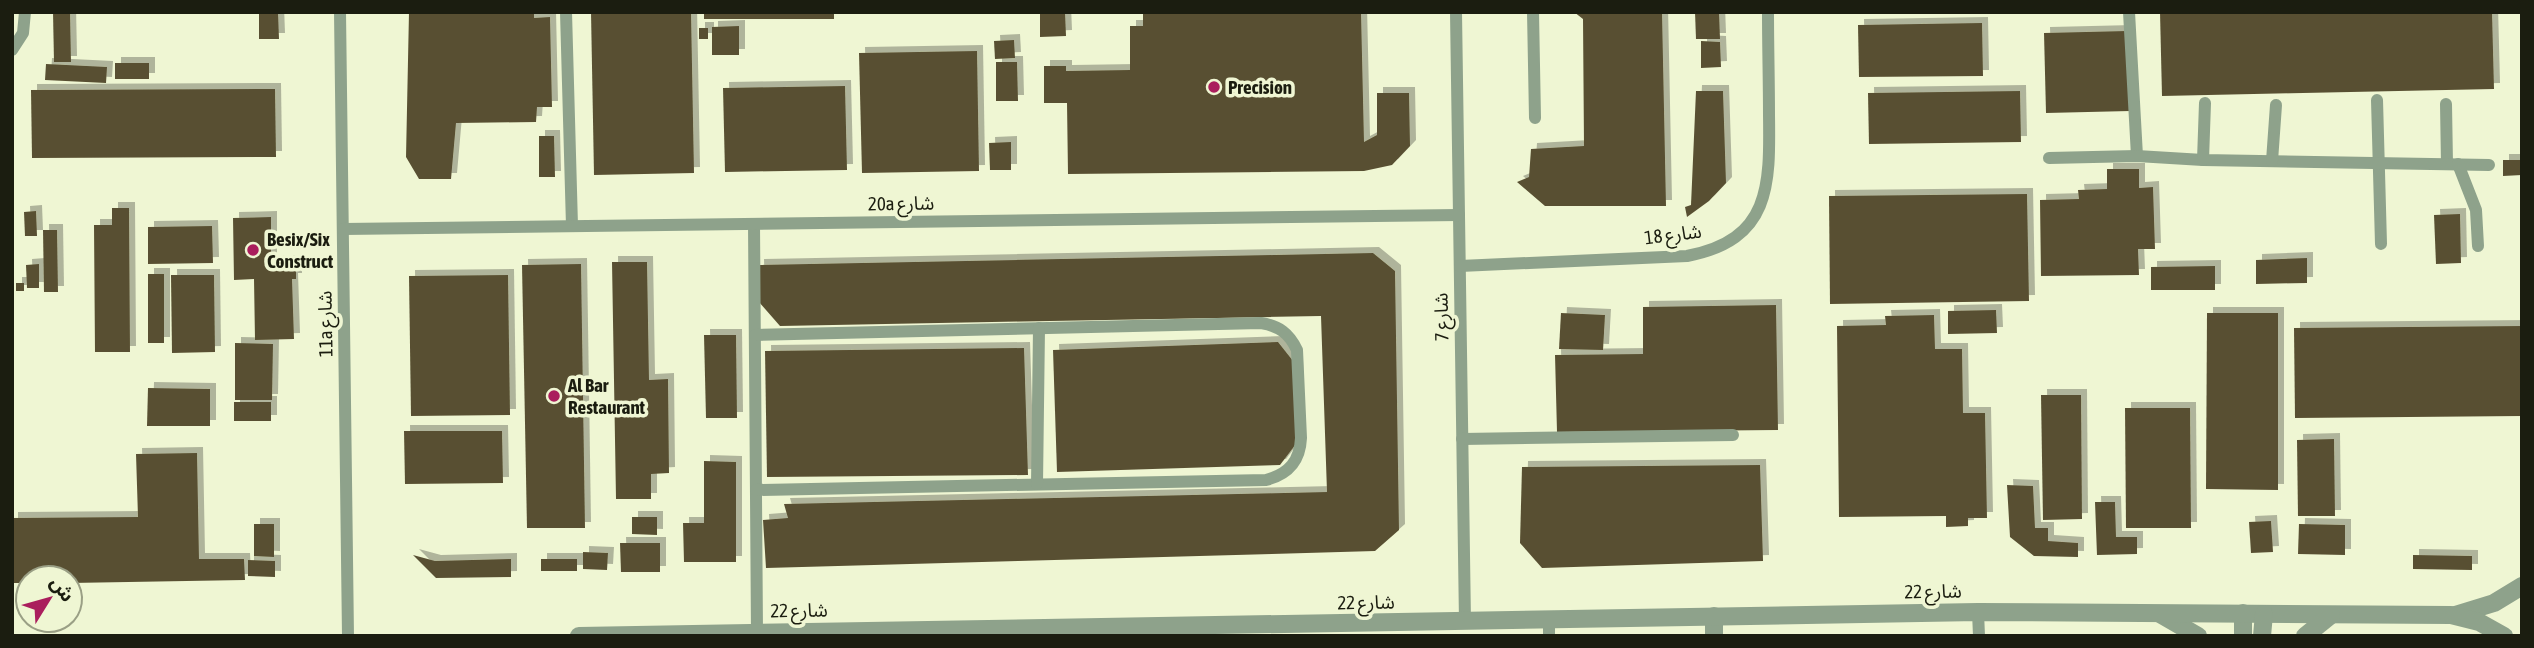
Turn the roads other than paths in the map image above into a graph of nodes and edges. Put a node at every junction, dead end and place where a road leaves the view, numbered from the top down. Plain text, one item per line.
1 (25, 12) edge
2 (340, 12) edge
3 (566, 12) edge
4 (1456, 12) edge
5 (1533, 12) edge
6 (1768, 12) edge
7 (2129, 12) edge
8 (12, 50) edge
9 (2377, 100) dead end
10 (2205, 103) dead end
11 (2446, 104) dead end
12 (2276, 105) dead end
13 (1535, 118) dead end
14 (2137, 156) junction
15 (2049, 158) dead end
16 (2203, 160) junction
17 (2272, 161) junction
18 (2379, 163) junction
19 (2453, 164) junction
20 (2489, 165) dead end
21 (1459, 215) junction
22 (754, 224) junction
23 (572, 226) junction
24 (343, 229) junction
25 (2381, 244) dead end
26 (2478, 246) dead end
27 (1460, 266) junction
28 (1039, 328) junction
29 (755, 335) junction
30 (1733, 435) dead end
31 (1462, 439) junction
32 (1037, 484) junction
33 (756, 490) junction
34 (2522, 586) edge
35 (1978, 612) junction
36 (2154, 612) junction
37 (2243, 613) junction
38 (2264, 614) junction
39 (2332, 615) junction
40 (2451, 615) junction
41 (1714, 616) junction
42 (1465, 622) junction
43 (1549, 628) edge
44 (757, 632) junction
45 (969, 632) edge
46 (663, 635) edge
47 (348, 636) edge
48 (579, 636) edge
49 (1714, 636) edge
50 (1979, 636) edge
51 (2197, 636) edge
52 (2243, 636) edge
53 (2262, 636) edge
54 (2305, 636) edge
55 (2504, 636) edge

1 - 8 lane
2 - 24 lane, 11a شارع
3 - 23 lane
4 - 21 lane, شارع 7
5 - 13 lane
6 - 27 lane, شارع 18
7 - 14 lane
9 - 18 lane
10 - 16 lane
11 - 19 lane
12 - 17 lane
14 - 15 lane
14 - 16 lane
16 - 17 lane
17 - 18 lane
18 - 19 lane
18 - 25 lane
19 - 20 lane
19 - 26 lane
21 - 22 lane, 20a شارع
21 - 27 lane, شارع 7
22 - 23 lane, 20a شارع
22 - 29 lane
23 - 24 lane, 20a شارع
24 - 47 lane, 11a شارع
27 - 31 lane, شارع 7
28 - 29 lane
28 - 32 lane
28 - 32 lane
29 - 33 lane
30 - 31 lane
31 - 42 lane, شارع 7
32 - 33 lane
33 - 44 lane
34 - 40 street, شارع 22
35 - 36 street, شارع 22
35 - 41 street, شارع 22
35 - 50 lane
36 - 37 street, شارع 22
36 - 51 street, شارع 22
37 - 38 street, شارع 22
37 - 52 street
38 - 39 street, شارع 22
38 - 53 street
39 - 40 street, شارع 22
39 - 54 street
40 - 55 street, شارع 22
41 - 43 street, شارع 22
41 - 49 street
42 - 43 street, شارع 22
42 - 45 street, شارع 22
44 - 45 street, شارع 22
44 - 46 street, شارع 22
46 - 48 street, شارع 22

